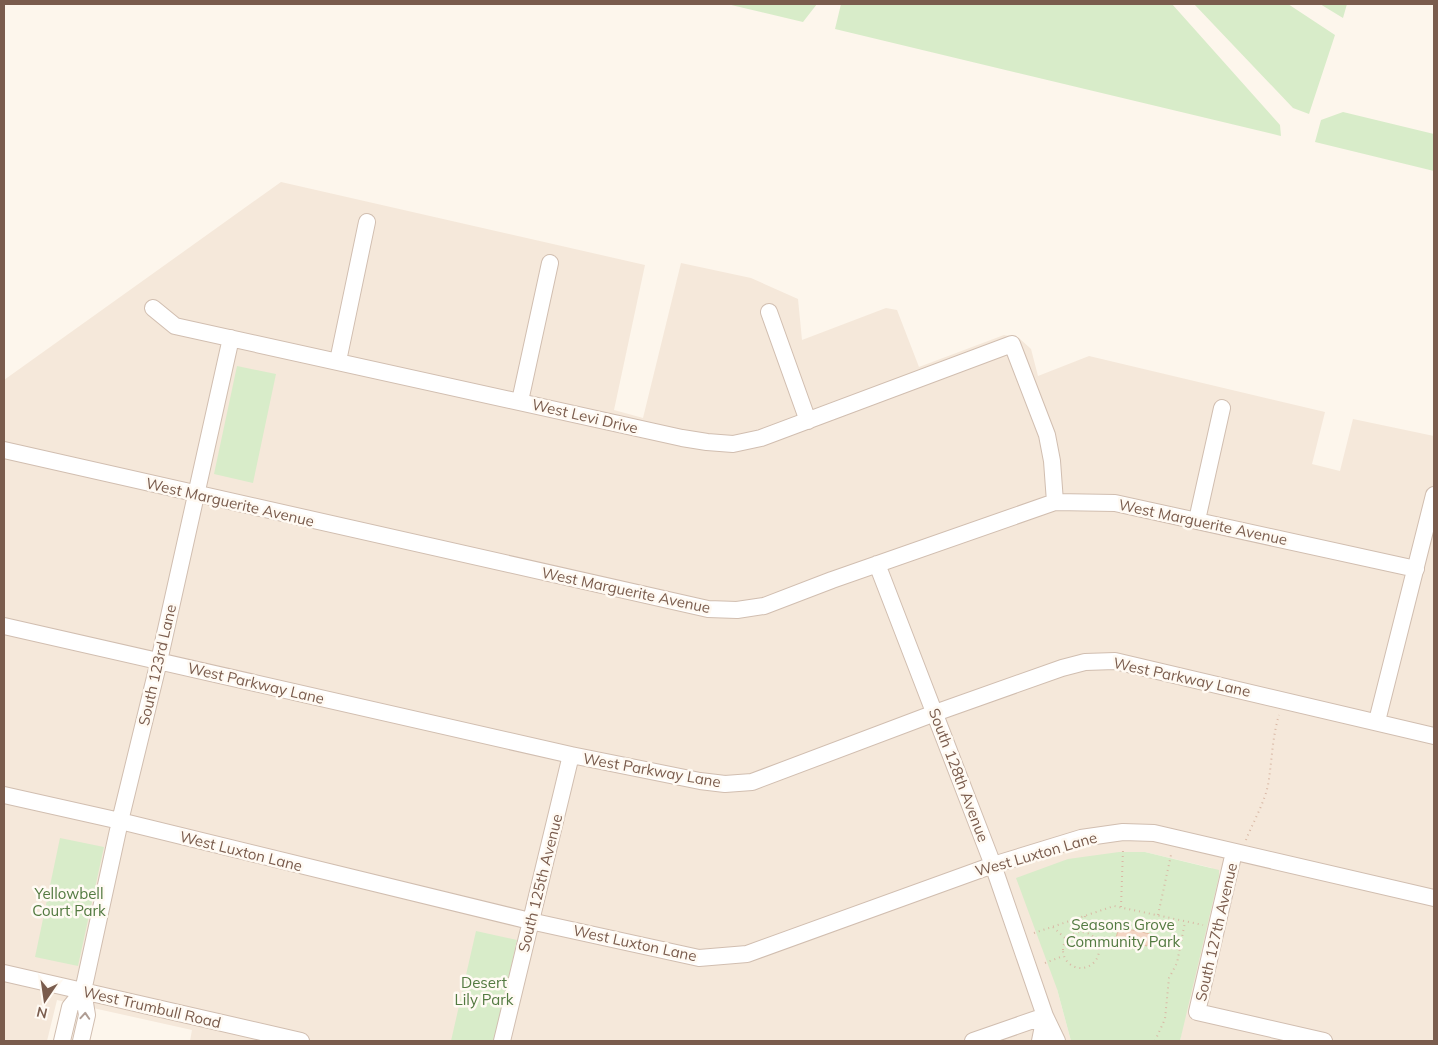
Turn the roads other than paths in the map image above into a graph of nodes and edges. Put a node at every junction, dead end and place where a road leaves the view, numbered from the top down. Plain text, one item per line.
1 (367, 222) dead end
2 (550, 263) dead end
3 (153, 308) dead end
4 (769, 312) dead end
5 (232, 338) junction
6 (338, 361) junction
7 (520, 402) junction
8 (1222, 408) dead end
9 (808, 421) junction
10 (4, 450) edge
11 (195, 494) junction
12 (1434, 495) edge
13 (1056, 502) junction
14 (1432, 512) edge
15 (1197, 520) junction
16 (877, 564) junction
17 (1416, 569) junction
18 (4, 626) edge
19 (159, 661) junction
20 (935, 713) junction
21 (1377, 721) junction
22 (1434, 736) edge
23 (571, 755) junction
24 (4, 795) edge
25 (120, 821) junction
26 (1234, 852) junction
27 (993, 865) junction
28 (1434, 898) edge
29 (530, 921) junction
30 (4, 973) edge
31 (83, 991) junction
32 (1045, 1016) junction
33 (62, 1041) edge
34 (81, 1041) edge
35 (301, 1041) edge
36 (502, 1041) edge
37 (973, 1041) edge
38 (1040, 1041) edge
39 (1057, 1041) edge
40 (1324, 1041) edge

1 - 6 street
2 - 7 street
3 - 5 street, West Levi Drive
4 - 9 street
5 - 6 street, West Levi Drive
5 - 11 street, South 123rd Lane
6 - 7 street, West Levi Drive
7 - 9 street, West Levi Drive
8 - 15 street
9 - 13 street, West Levi Drive
10 - 11 street, West Marguerite Avenue
11 - 16 street, West Marguerite Avenue
11 - 19 street, South 123rd Lane
12 - 14 street
13 - 15 street, West Marguerite Avenue
13 - 16 street, West Marguerite Avenue
14 - 17 street
15 - 17 street, West Marguerite Avenue
16 - 20 street, South 128th Avenue
17 - 21 street
18 - 19 street, West Parkway Lane
19 - 23 street, West Parkway Lane
19 - 25 street, South 123rd Lane
20 - 21 street, West Parkway Lane
20 - 23 street, West Parkway Lane
20 - 27 street, South 128th Avenue
21 - 22 street, West Parkway Lane
23 - 29 street, South 125th Avenue
24 - 25 street, West Luxton Lane
25 - 29 street, West Luxton Lane
25 - 31 street, South 123rd Lane
26 - 27 street, West Luxton Lane
26 - 28 street, West Luxton Lane
26 - 40 street, South 127th Avenue
27 - 29 street, West Luxton Lane
27 - 32 street, South 128th Avenue
29 - 36 street, South 125th Avenue
30 - 31 street, West Trumbull Road
31 - 33 street, South 123rd Lane
34 -> 31 street, South 123rd Lane
31 - 35 street, West Trumbull Road
32 - 37 street
32 - 38 street
32 - 39 street, South 128th Avenue

